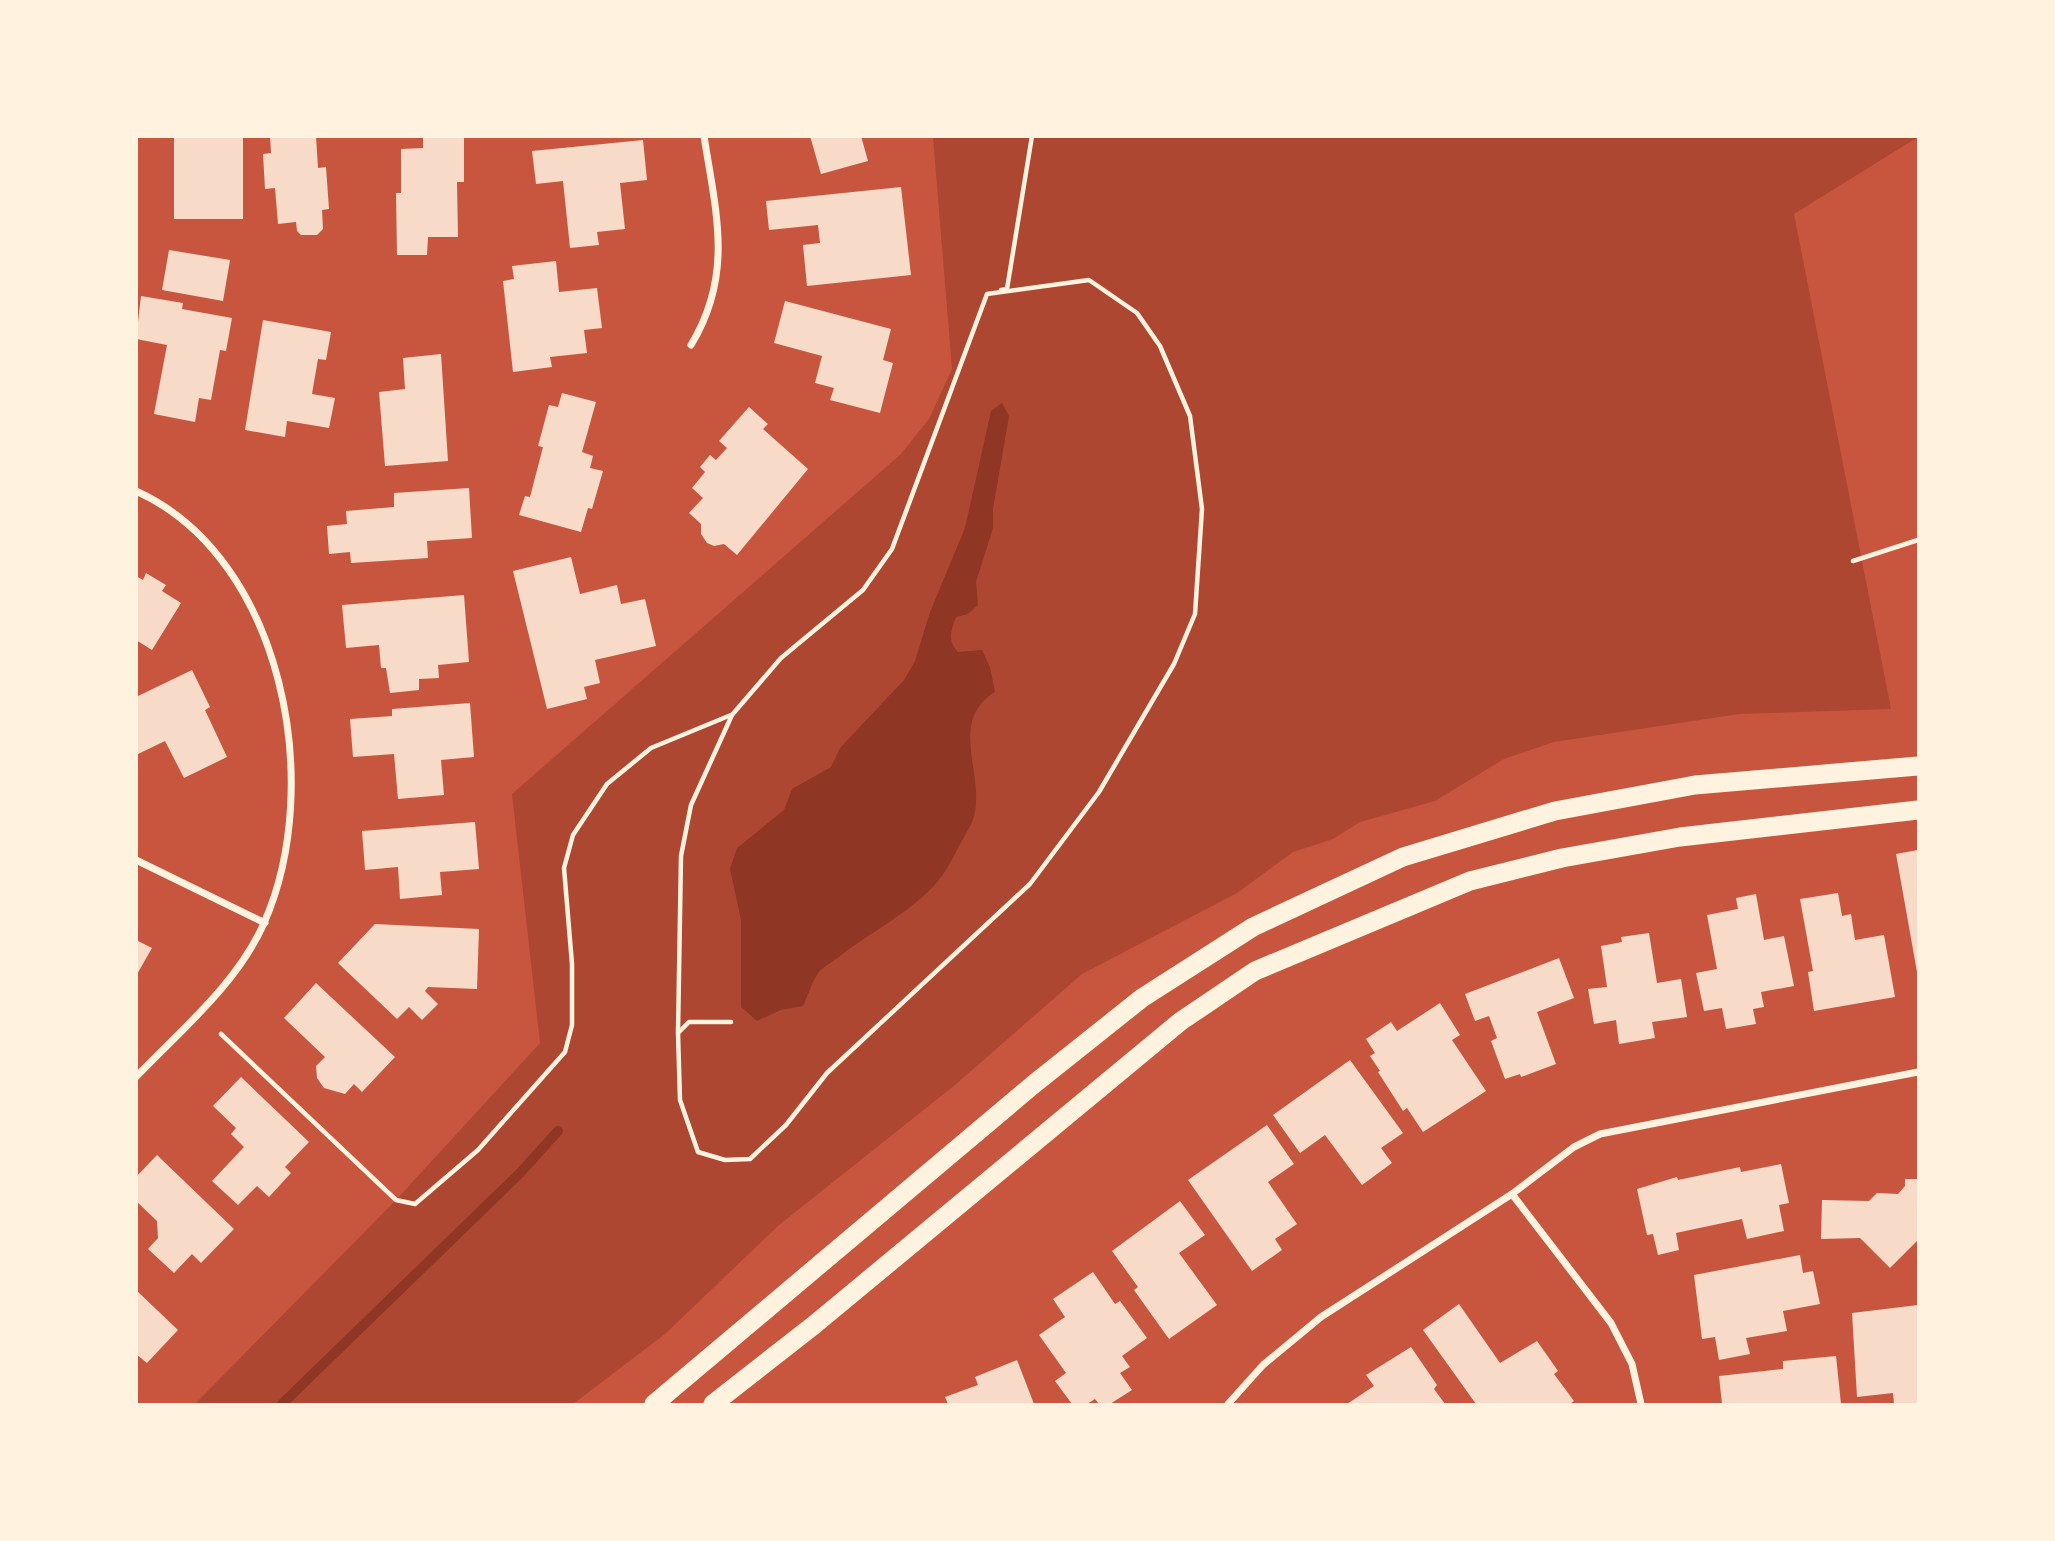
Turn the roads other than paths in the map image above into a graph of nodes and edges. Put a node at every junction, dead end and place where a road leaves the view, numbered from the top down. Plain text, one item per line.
1 (704, 136) edge
2 (691, 345) dead end
3 (136, 491) edge
4 (1919, 766) edge
5 (1919, 810) edge
6 (136, 860) edge
7 (265, 923) junction
8 (1919, 1072) edge
9 (136, 1077) edge
10 (1512, 1194) junction
11 (654, 1405) edge
12 (713, 1405) edge
13 (1228, 1405) edge
14 (1642, 1405) edge

1 - 2 street
3 - 7 street
4 - 11 highway
5 - 12 highway
6 - 7 street
7 - 9 street
8 - 10 street
10 - 13 street
10 - 14 street

